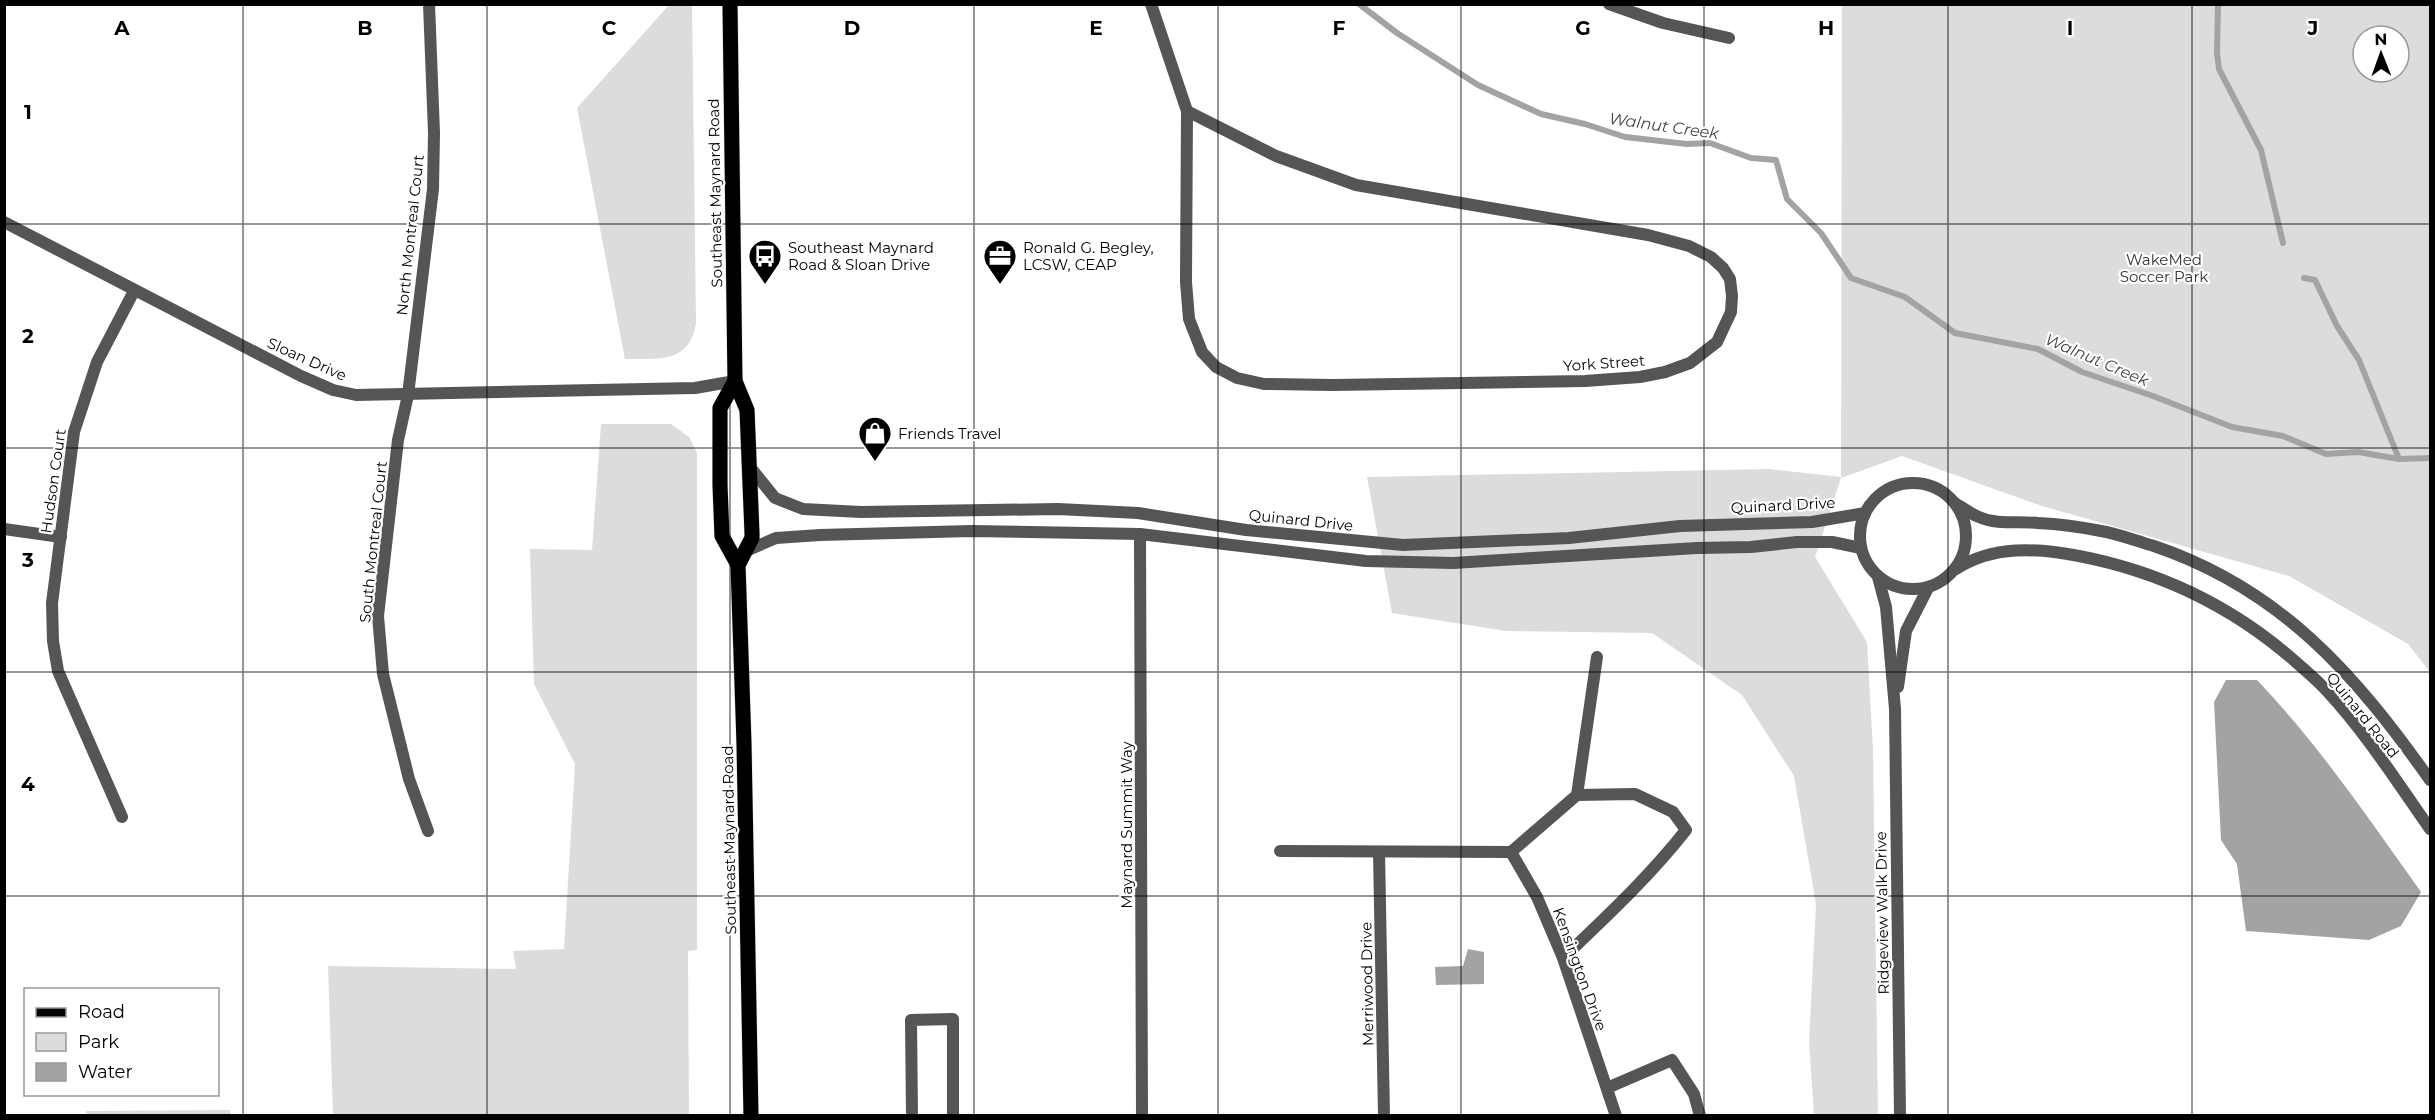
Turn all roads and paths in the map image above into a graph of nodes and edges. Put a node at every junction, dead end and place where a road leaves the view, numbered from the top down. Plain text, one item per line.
1 (429, 4) edge
2 (730, 4) edge
3 (1151, 4) edge
4 (1609, 4) edge
5 (1729, 38) dead end
6 (1187, 111) junction
7 (4, 222) edge
8 (135, 291) junction
9 (735, 381) junction
10 (408, 395) junction
11 (750, 468) junction
12 (1955, 503) junction
13 (1865, 513) junction
14 (4, 529) edge
15 (1140, 534) junction
16 (61, 537) junction
17 (1861, 548) junction
18 (742, 558) junction
19 (1956, 569) junction
20 (1878, 578) junction
21 (1928, 588) junction
22 (1597, 657) dead end
23 (1895, 709) junction
24 (2430, 780) edge
25 (1577, 795) junction
26 (122, 817) dead end
27 (2430, 829) edge
28 (428, 831) dead end
29 (1280, 851) dead end
30 (1379, 852) junction
31 (1511, 852) junction
32 (1563, 958) junction
33 (1607, 1088) junction
34 (752, 1116) edge
35 (912, 1116) edge
36 (953, 1116) edge
37 (1142, 1116) edge
38 (1384, 1116) edge
39 (1616, 1116) edge
40 (1700, 1116) edge
41 (1900, 1116) edge

1 - 10 street, North Montreal Court
2 - 9 main road, Southeast Maynard Road
3 - 6 street, York Street
4 - 5 street
6 - 6 street, York Street
7 - 8 street, Sloan Drive
8 - 10 street, Sloan Drive
8 - 16 street, Hudson Court
9 - 10 street, Sloan Drive
9 - 11 main road, Southeast Maynard Road
9 - 18 main road, Southeast Maynard Road
10 - 28 street, South Montreal Court
11 - 13 street, Quinard Drive
11 - 18 main road, Southeast Maynard Road
12 - 13 street
12 - 19 street
12 - 24 street, Quinard Road
13 - 17 street
14 - 16 street
15 - 17 street
15 - 18 street
15 - 37 street, Maynard Summit Way
16 - 26 street, Hudson Court
17 - 20 street
18 - 34 main road, Southeast Maynard Road
19 - 21 street
19 - 27 street, Quinard Road
20 - 21 street
20 - 23 street, Ridgeview Walk Drive
21 - 23 street, Ridgeview Walk Drive
22 - 25 street
23 - 41 street, Ridgeview Walk Drive
25 - 31 street
25 - 32 street
29 - 30 street
30 - 31 street
30 - 38 street, Merriwood Drive
31 - 32 street, Kensington Drive
32 - 33 street, Kensington Drive
33 - 39 street, Kensington Drive
33 - 40 street
35 - 36 street

